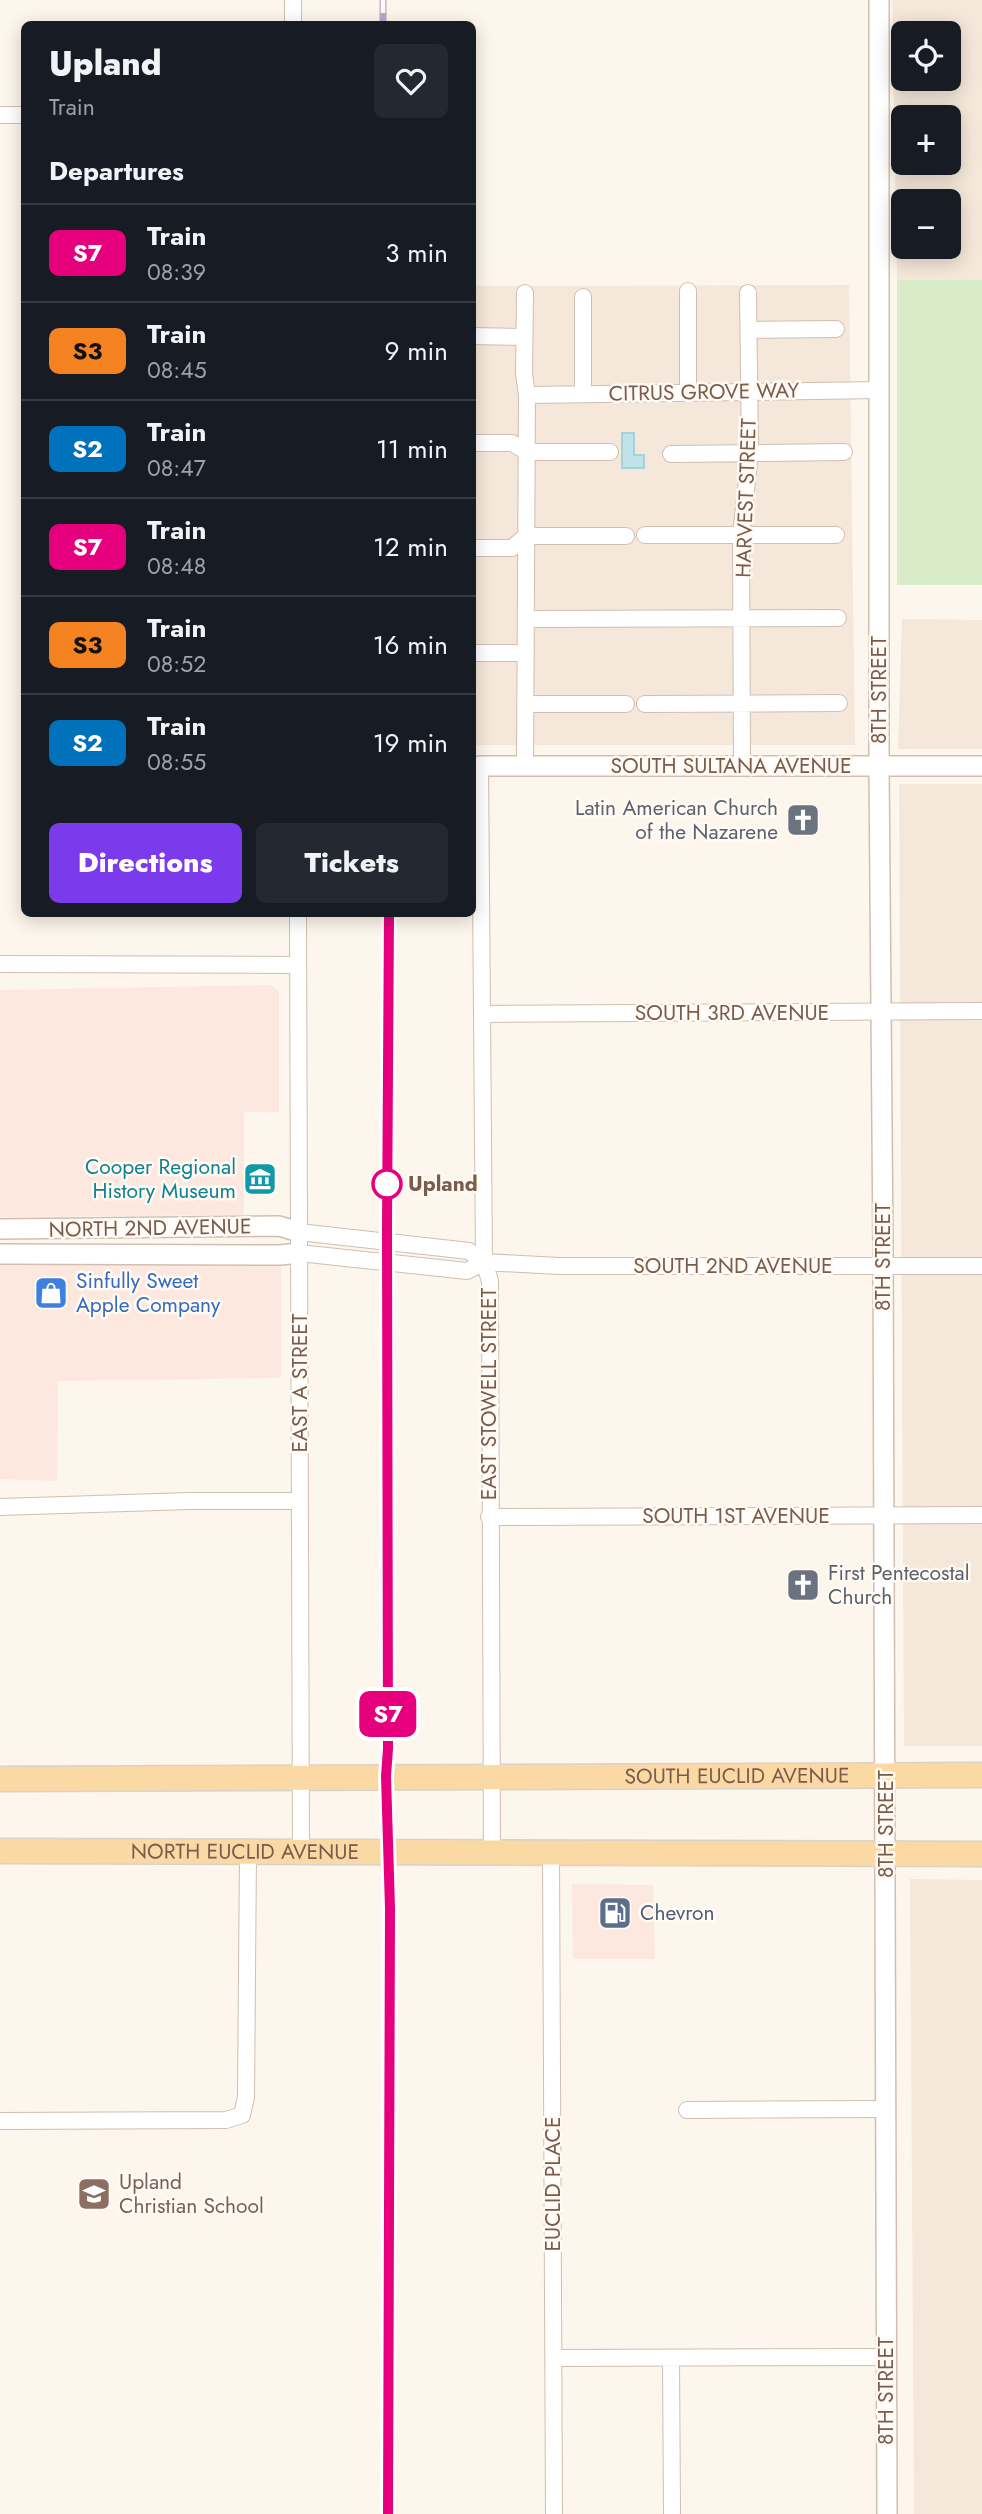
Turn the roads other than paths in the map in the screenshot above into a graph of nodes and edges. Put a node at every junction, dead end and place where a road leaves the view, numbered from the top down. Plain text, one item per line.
1 (293, 0) edge
2 (879, 0) edge
3 (293, 21) edge
4 (0, 115) edge
5 (21, 115) edge
6 (688, 291) dead end
7 (525, 293) dead end
8 (748, 293) dead end
9 (583, 297) dead end
10 (836, 329) dead end
11 (749, 330) junction
12 (476, 336) edge
13 (524, 337) junction
14 (880, 390) junction
15 (749, 391) junction
16 (688, 392) junction
17 (583, 394) junction
18 (527, 395) junction
19 (476, 443) edge
20 (527, 452) junction
21 (610, 452) dead end
22 (844, 452) dead end
23 (750, 453) junction
24 (671, 454) dead end
25 (836, 534) dead end
26 (645, 535) dead end
27 (741, 535) junction
28 (527, 536) junction
29 (625, 536) dead end
30 (476, 548) edge
31 (838, 618) dead end
32 (743, 619) junction
33 (526, 620) junction
34 (476, 653) edge
35 (526, 653) junction
36 (743, 703) junction
37 (839, 703) dead end
38 (526, 704) junction
39 (626, 704) dead end
40 (645, 704) dead end
41 (982, 765) edge
42 (480, 766) joint
43 (525, 766) junction
44 (742, 766) junction
45 (879, 766) junction
46 (298, 917) edge
47 (0, 964) edge
48 (298, 965) junction
49 (880, 1012) junction
50 (982, 1012) edge
51 (482, 1014) junction
52 (0, 1229) edge
53 (299, 1232) junction
54 (299, 1252) junction
55 (0, 1254) edge
56 (484, 1262) junction
57 (883, 1266) junction
58 (982, 1266) edge
59 (300, 1501) junction
60 (0, 1507) edge
61 (883, 1515) junction
62 (982, 1515) edge
63 (489, 1517) junction
64 (886, 1774) junction
65 (982, 1775) edge
66 (301, 1776) junction
67 (491, 1776) junction
68 (0, 1779) edge
69 (0, 1851) edge
70 (248, 1852) junction
71 (302, 1853) junction
72 (492, 1854) junction
73 (551, 1854) junction
74 (886, 1854) junction
75 (982, 1854) edge
76 (886, 2109) junction
77 (687, 2110) dead end
78 (0, 2121) edge
79 (886, 2357) junction
80 (554, 2358) junction
81 (671, 2358) junction
82 (554, 2514) edge
83 (672, 2514) edge
84 (887, 2514) edge

1 - 3 street
2 - 14 street, 8TH STREET
4 - 5 street
6 - 16 street
7 - 13 street
8 - 11 street, HARVEST STREET
9 - 17 street
10 - 11 street
11 - 15 street, HARVEST STREET
12 - 13 street
13 - 18 street
14 - 15 street, CITRUS GROVE WAY
14 - 45 street, 8TH STREET
15 - 16 street, CITRUS GROVE WAY
15 - 23 street, HARVEST STREET
16 - 17 street, CITRUS GROVE WAY
17 - 18 street, CITRUS GROVE WAY
18 - 20 street
19 - 20 street
20 - 21 street
20 - 28 street
22 - 23 street
23 - 24 street
23 - 27 street, HARVEST STREET
25 - 27 street
26 - 27 street
27 - 32 street, HARVEST STREET
28 - 29 street
28 - 30 street
28 - 33 street
31 - 32 street
32 - 33 street
32 - 36 street, HARVEST STREET
33 - 35 street
34 - 35 street
35 - 38 street
36 - 37 street
36 - 40 street
36 - 44 street, HARVEST STREET
38 - 39 street
38 - 43 street
41 - 45 street, SOUTH SULTANA AVENUE
42 - 43 street, SOUTH SULTANA AVENUE
42 - 51 street, EAST STOWELL STREET
43 - 44 street, SOUTH SULTANA AVENUE
44 - 45 street, SOUTH SULTANA AVENUE
45 - 49 street, 8TH STREET
46 - 48 street, EAST A STREET
47 - 48 street
48 - 53 street, EAST A STREET
49 - 50 street, SOUTH 3RD AVENUE
49 - 51 street, SOUTH 3RD AVENUE
49 - 57 street, 8TH STREET
51 - 56 street, EAST STOWELL STREET
52 - 53 street, NORTH 2ND AVENUE
53 - 54 street, EAST A STREET
53 - 56 street, SOUTH 2ND AVENUE
54 - 55 street, NORTH 2ND AVENUE
54 - 56 street, SOUTH 2ND AVENUE
54 - 59 street, EAST A STREET
56 - 57 street, SOUTH 2ND AVENUE
56 - 63 street, EAST STOWELL STREET
57 - 58 street, SOUTH 2ND AVENUE
57 - 61 street, 8TH STREET
59 - 60 street
59 - 66 street, EAST A STREET
61 - 62 street, SOUTH 1ST AVENUE
61 - 63 street, SOUTH 1ST AVENUE
61 - 64 street, 8TH STREET
63 - 67 street, EAST STOWELL STREET
64 - 65 main road, SOUTH EUCLID AVENUE
64 - 67 main road, SOUTH EUCLID AVENUE
64 - 74 street, 8TH STREET
66 - 67 main road
66 - 68 main road
66 - 71 street, EAST A STREET
67 - 72 street, EAST STOWELL STREET
69 - 70 main road, NORTH EUCLID AVENUE
70 - 71 main road, NORTH EUCLID AVENUE
70 - 78 street
71 - 72 main road, NORTH EUCLID AVENUE
72 - 73 main road
73 - 74 main road
73 - 80 street, EUCLID PLACE
74 - 75 main road
74 - 76 street, 8TH STREET
76 - 77 street
76 - 79 street, 8TH STREET
79 - 81 street
79 - 84 street, 8TH STREET
80 - 81 street
80 - 82 street, EUCLID PLACE
81 - 83 street

